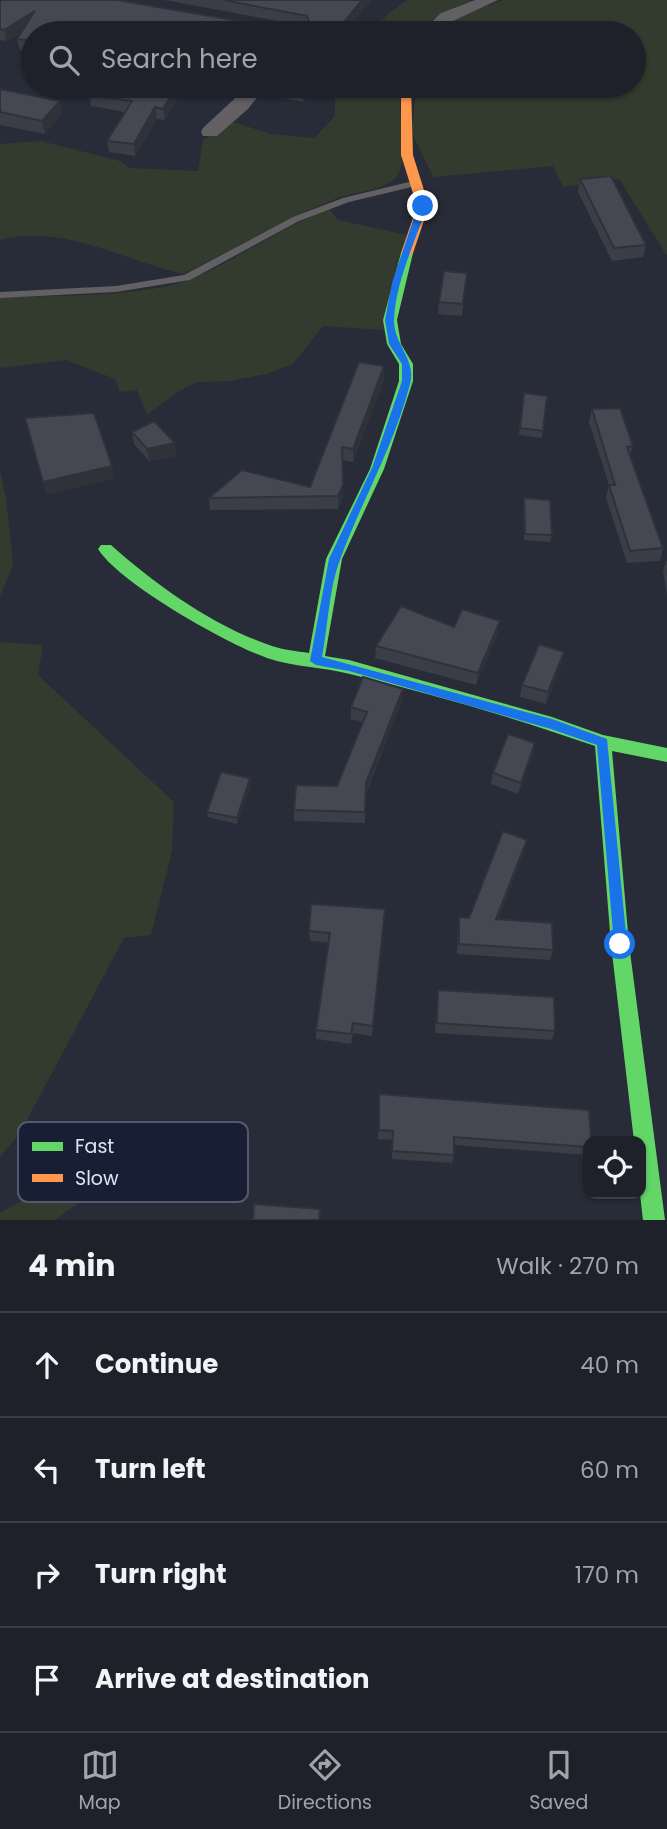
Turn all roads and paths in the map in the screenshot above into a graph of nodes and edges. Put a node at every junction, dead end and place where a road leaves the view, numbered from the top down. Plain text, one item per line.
1 (490, 0) edge
2 (442, 21) edge
3 (247, 98) edge
4 (406, 98) edge
5 (210, 132) dead end
6 (418, 183) junction
7 (0, 295) edge
8 (106, 549) dead end
9 (316, 661) junction
10 (603, 742) junction
11 (667, 755) edge
12 (654, 1220) edge

1 - 2 street
3 - 5 street
4 - 6 street
6 - 7 lane
6 - 9 street
8 - 9 street
9 - 10 street
10 - 11 street
10 - 12 street

